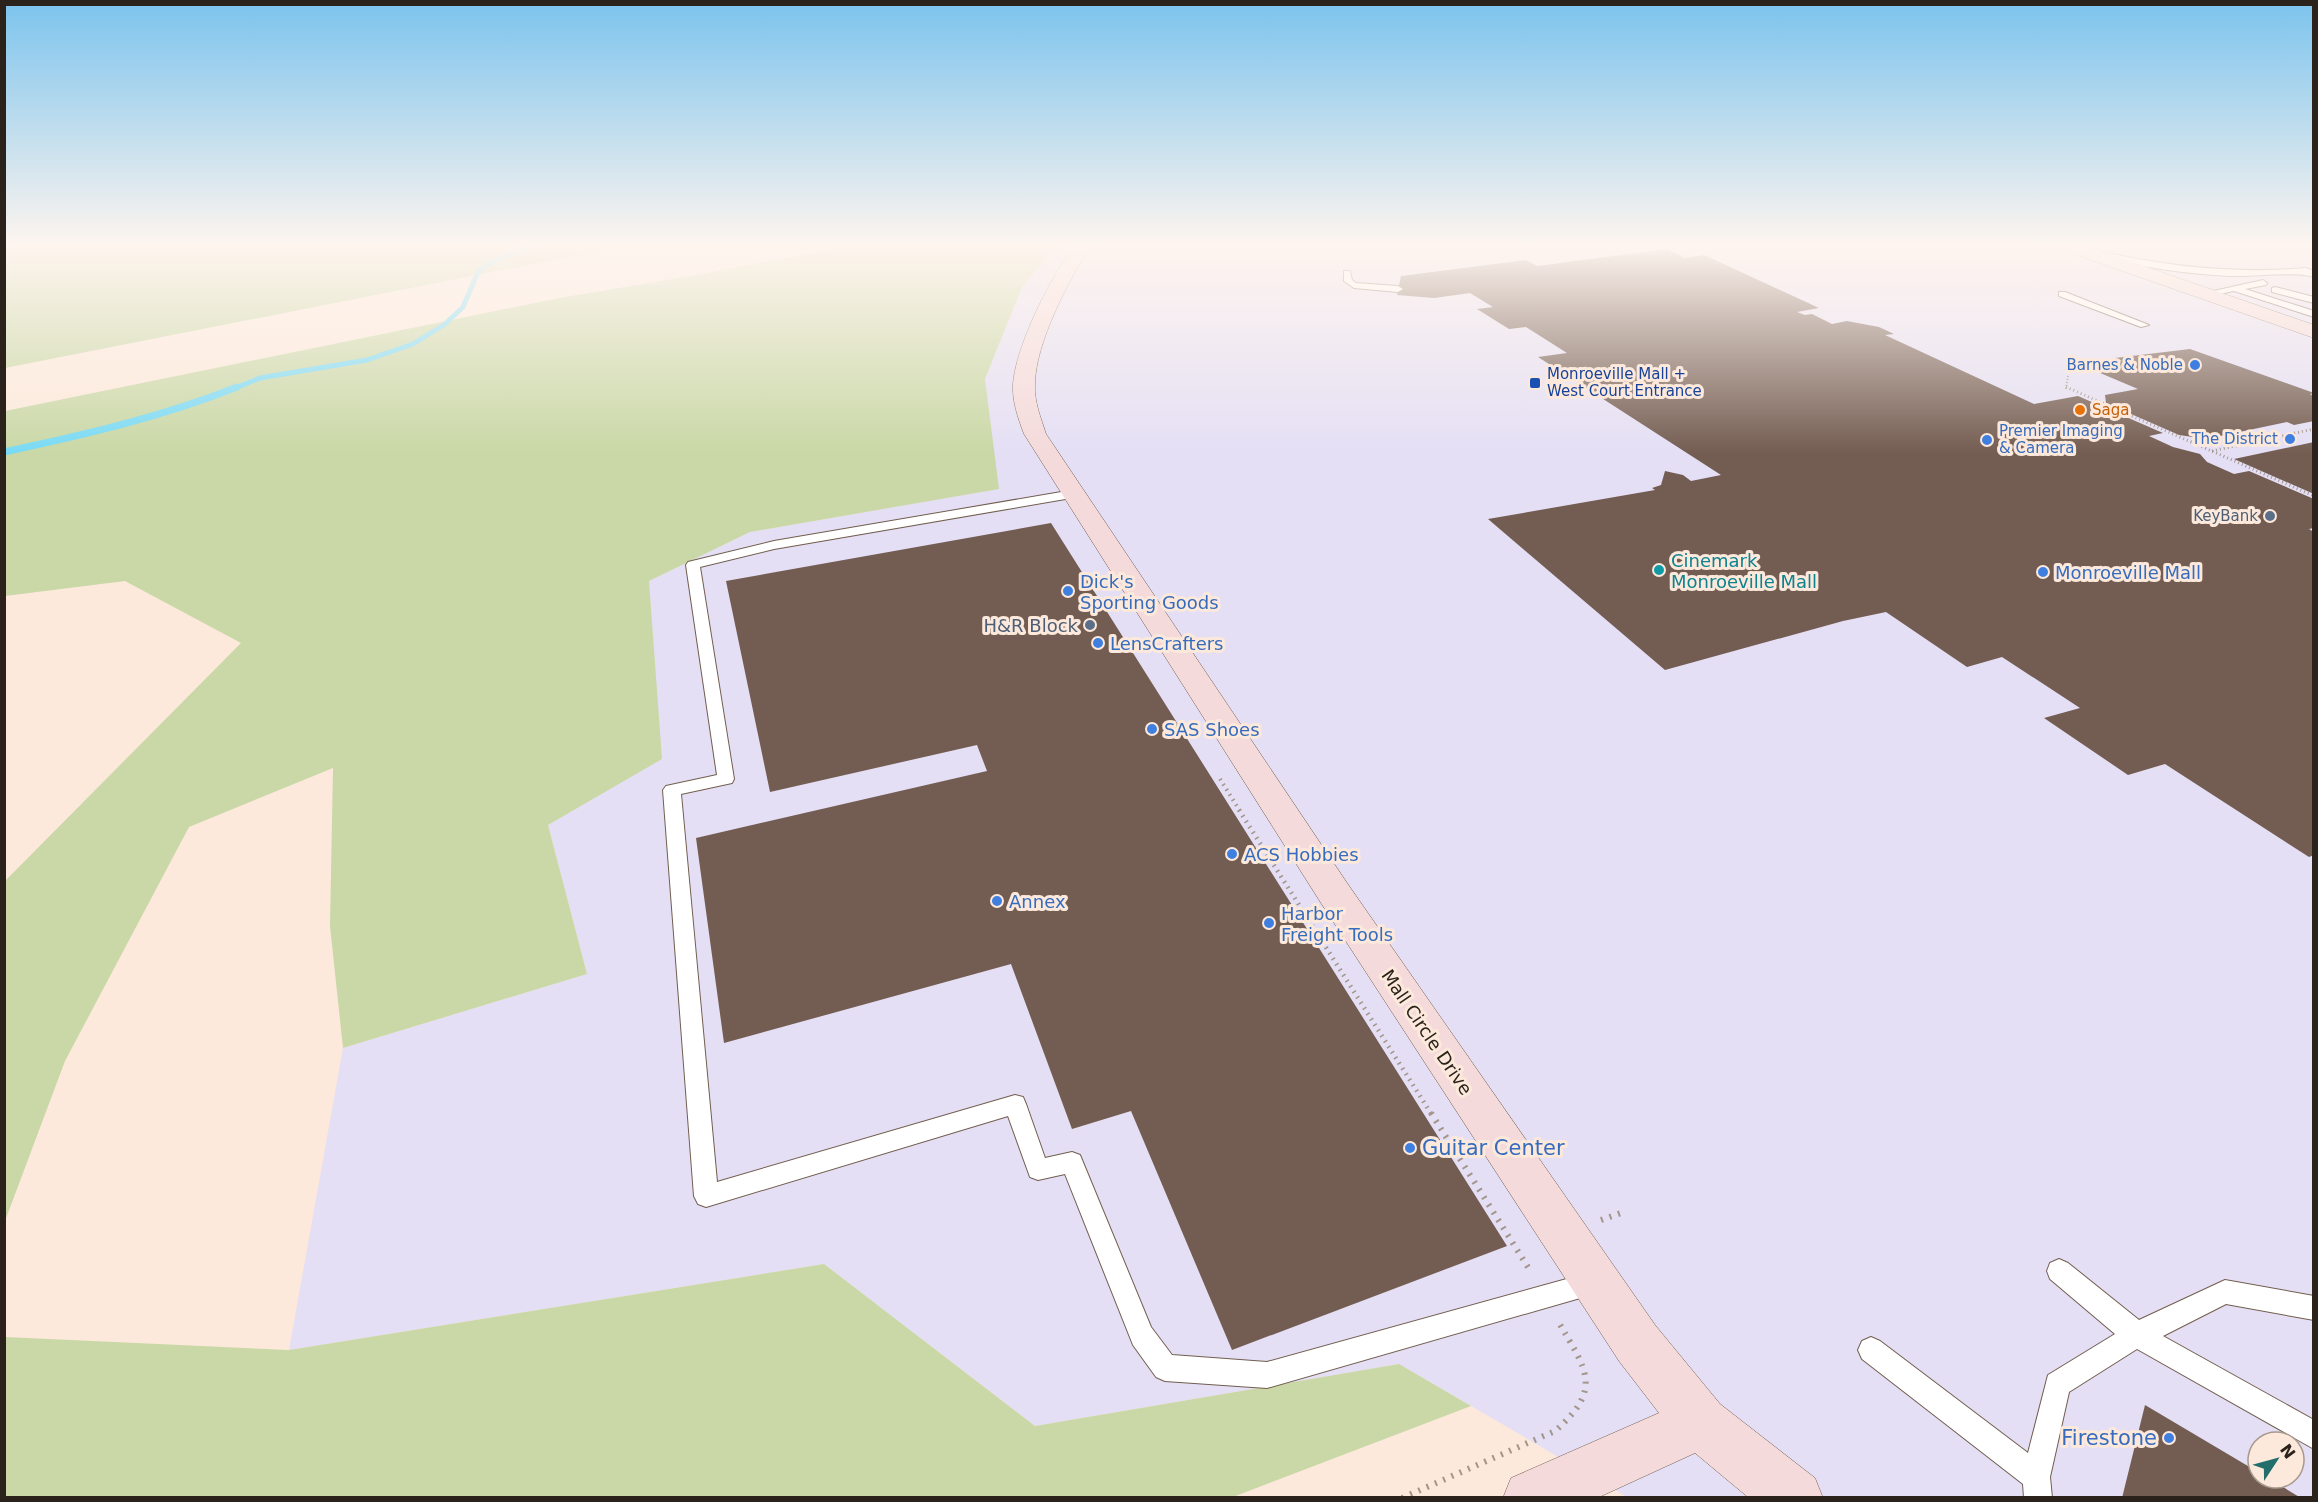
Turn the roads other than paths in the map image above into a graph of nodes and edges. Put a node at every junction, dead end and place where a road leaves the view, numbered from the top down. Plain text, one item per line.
1 (1048, 313) edge
2 (2113, 313) edge
3 (2259, 313) edge
4 (2144, 325) dead end
5 (2313, 332) edge
6 (1072, 494) junction
7 (2059, 1271) dead end
8 (1596, 1283) junction
9 (2313, 1308) edge
10 (2137, 1335) junction
11 (1871, 1350) dead end
12 (1701, 1423) junction
13 (2313, 1434) edge
14 (2037, 1487) edge
15 (1531, 1497) edge
16 (1795, 1497) edge

1 - 6 street, Mall Circle Drive
2 - 4 lane
3 - 5 street
6 - 8 street, Mall Circle Drive
6 - 8 lane
7 - 10 lane
8 - 12 street, Mall Circle Drive
9 - 10 lane
10 - 13 lane
10 - 14 lane
11 - 14 lane
12 - 15 street
12 - 16 street, Mall Circle Drive

